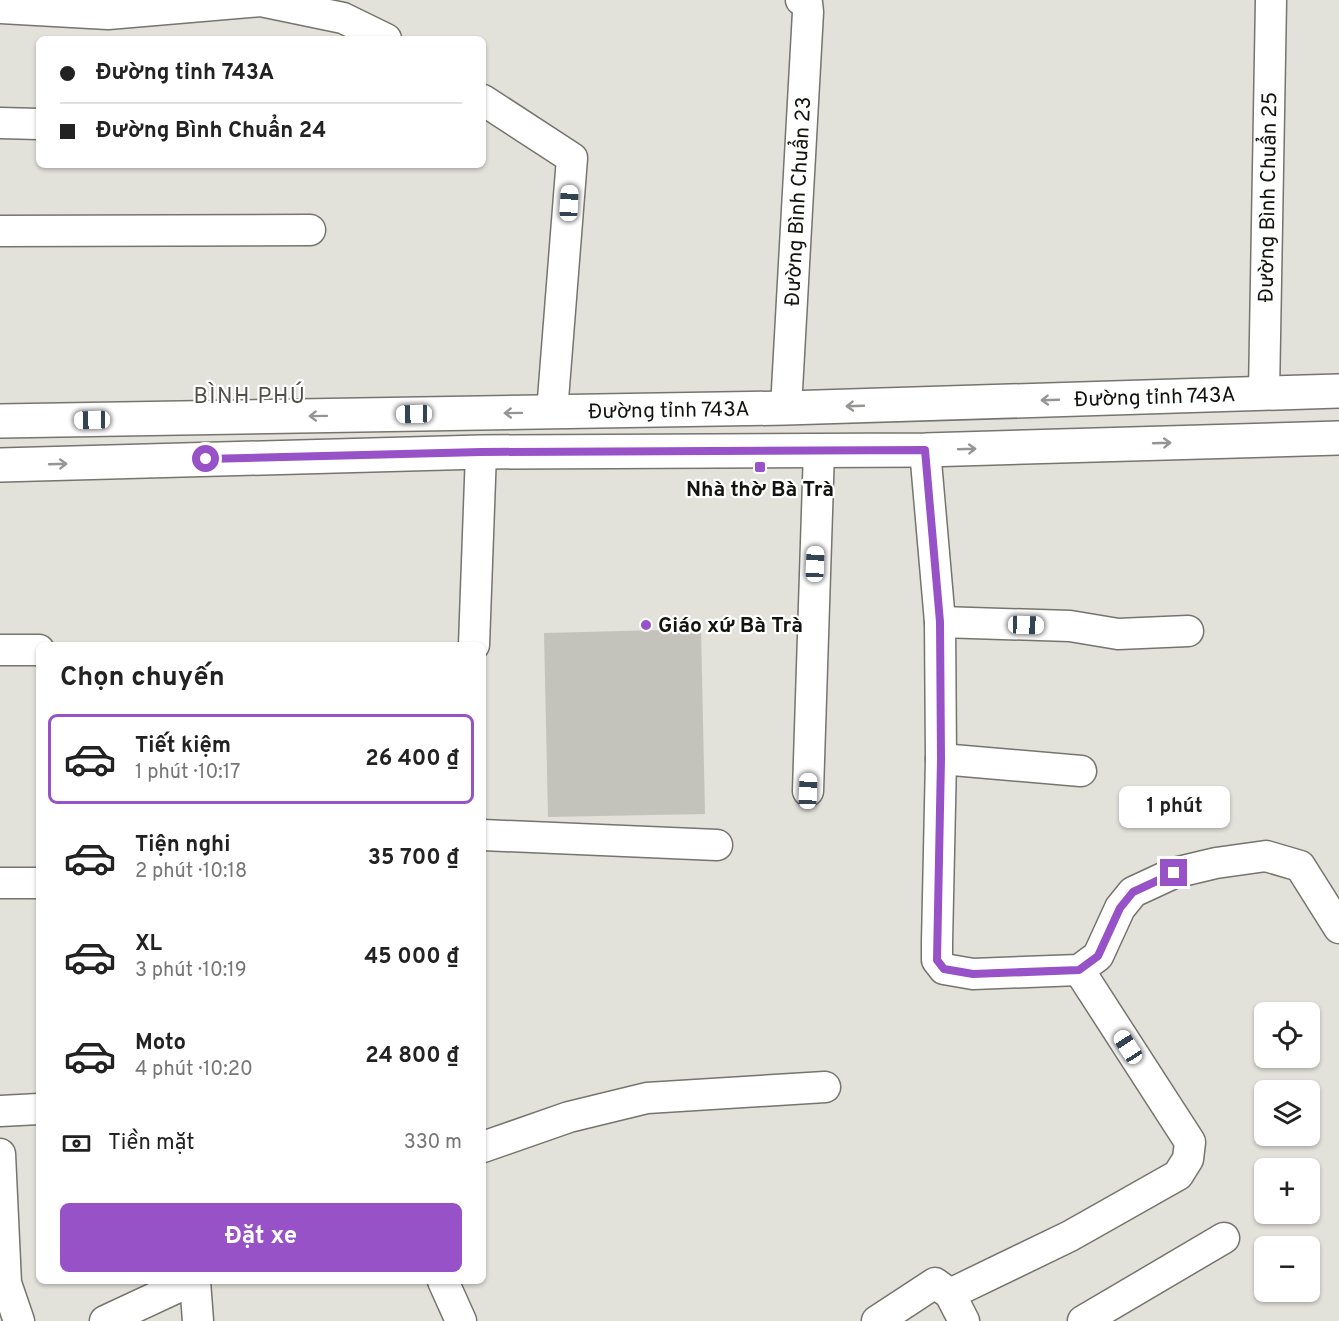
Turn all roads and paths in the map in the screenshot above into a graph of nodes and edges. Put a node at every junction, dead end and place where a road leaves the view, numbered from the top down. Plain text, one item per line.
1 (1271, 0) edge
2 (806, 1) edge
3 (0, 8) edge
4 (380, 36) edge
5 (486, 102) edge
6 (0, 123) edge
7 (36, 124) edge
8 (310, 230) dead end
9 (0, 231) edge
10 (1339, 391) edge
11 (1264, 393) junction
12 (786, 408) junction
13 (719, 409) junction
14 (552, 412) junction
15 (0, 422) edge
16 (1339, 438) edge
17 (819, 450) junction
18 (925, 450) junction
19 (720, 451) junction
20 (481, 452) junction
21 (0, 465) edge
22 (940, 622) junction
23 (1188, 631) dead end
24 (474, 642) edge
25 (0, 650) edge
26 (36, 650) edge
27 (941, 759) junction
28 (1081, 771) dead end
29 (808, 791) dead end
30 (486, 835) edge
31 (717, 845) dead end
32 (0, 883) edge
33 (36, 883) edge
34 (1339, 928) edge
35 (1079, 970) junction
36 (825, 1087) dead end
37 (36, 1109) edge
38 (0, 1111) edge
39 (486, 1146) edge
40 (0, 1154) edge
41 (2, 1230) edge
42 (1224, 1238) dead end
43 (185, 1284) edge
44 (195, 1284) edge
45 (444, 1284) edge
46 (950, 1294) junction
47 (19, 1321) edge
48 (105, 1321) edge
49 (198, 1321) edge
50 (461, 1321) edge
51 (877, 1321) edge
52 (964, 1321) edge
53 (1083, 1321) edge

1 - 11 street, Đường Bình Chuẩn 25
2 - 12 street, Đường Bình Chuẩn 23
3 - 4 street
5 - 14 street
6 - 7 street
8 - 9 street
10 - 11 main road, Đường tỉnh 743A
11 -> 12 main road, Đường tỉnh 743A
12 - 13 main road, Đường tỉnh 743A
13 - 14 main road, Đường tỉnh 743A
13 - 19 main road
14 -> 15 main road, Đường tỉnh 743A
18 -> 16 main road, Đường tỉnh 743A
17 - 18 main road, Đường tỉnh 743A
17 - 19 main road, Đường tỉnh 743A
17 - 29 street
18 - 22 street
19 - 20 main road, Đường tỉnh 743A
21 -> 20 main road, Đường tỉnh 743A
20 - 24 street
22 - 23 street
22 - 27 street
25 - 26 street
27 - 28 street
27 - 35 street
30 - 31 street
32 - 33 street
34 - 35 street
35 - 46 street
36 - 39 street
37 - 38 street
40 - 41 street
41 - 47 street
42 - 53 street
43 - 48 street
44 - 49 street
45 - 50 street
46 - 51 street
46 - 52 street

